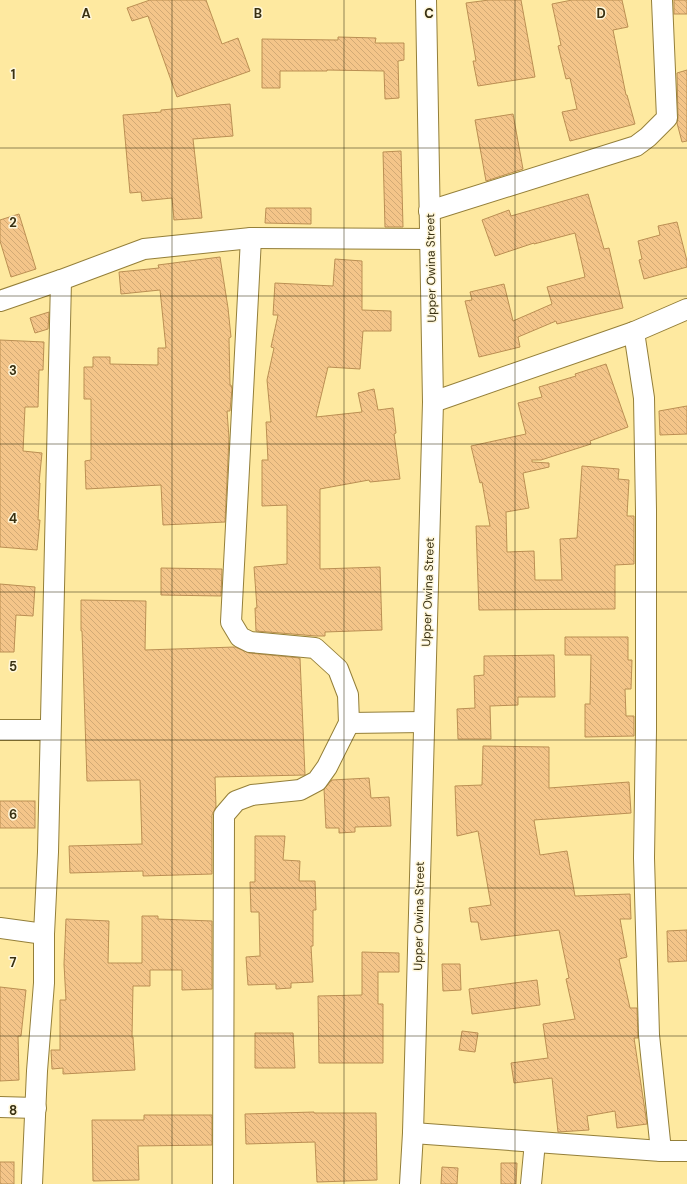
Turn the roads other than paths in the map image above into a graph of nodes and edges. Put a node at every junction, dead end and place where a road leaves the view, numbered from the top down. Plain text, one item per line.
1 (426, 0) edge
2 (662, 0) edge
3 (430, 211) junction
4 (251, 238) junction
5 (430, 240) junction
6 (61, 280) junction
7 (0, 301) edge
8 (687, 309) edge
9 (634, 332) junction
10 (433, 402) junction
11 (424, 722) junction
12 (349, 723) junction
13 (0, 730) edge
14 (50, 730) junction
15 (0, 928) edge
16 (44, 934) junction
17 (0, 1108) edge
18 (36, 1108) junction
19 (414, 1133) junction
20 (535, 1142) junction
21 (661, 1151) junction
22 (687, 1151) edge
23 (32, 1184) edge
24 (223, 1184) edge
25 (410, 1184) edge
26 (531, 1184) edge

1 - 3 street, Upper Owina Street
2 - 3 street
3 - 5 street, Upper Owina Street
4 - 5 street
4 - 6 street
4 - 12 street
5 - 10 street, Upper Owina Street
6 - 7 street
6 - 14 street
8 - 9 street
9 - 10 street
9 - 21 street
10 - 11 street, Upper Owina Street
11 - 12 street
11 - 19 street, Upper Owina Street
12 - 24 street
13 - 14 street
14 - 16 street
15 - 16 street
16 - 18 street
17 - 18 street
18 - 23 street
19 - 20 street
19 - 25 street, Upper Owina Street
20 - 21 street
20 - 26 street
21 - 22 street

